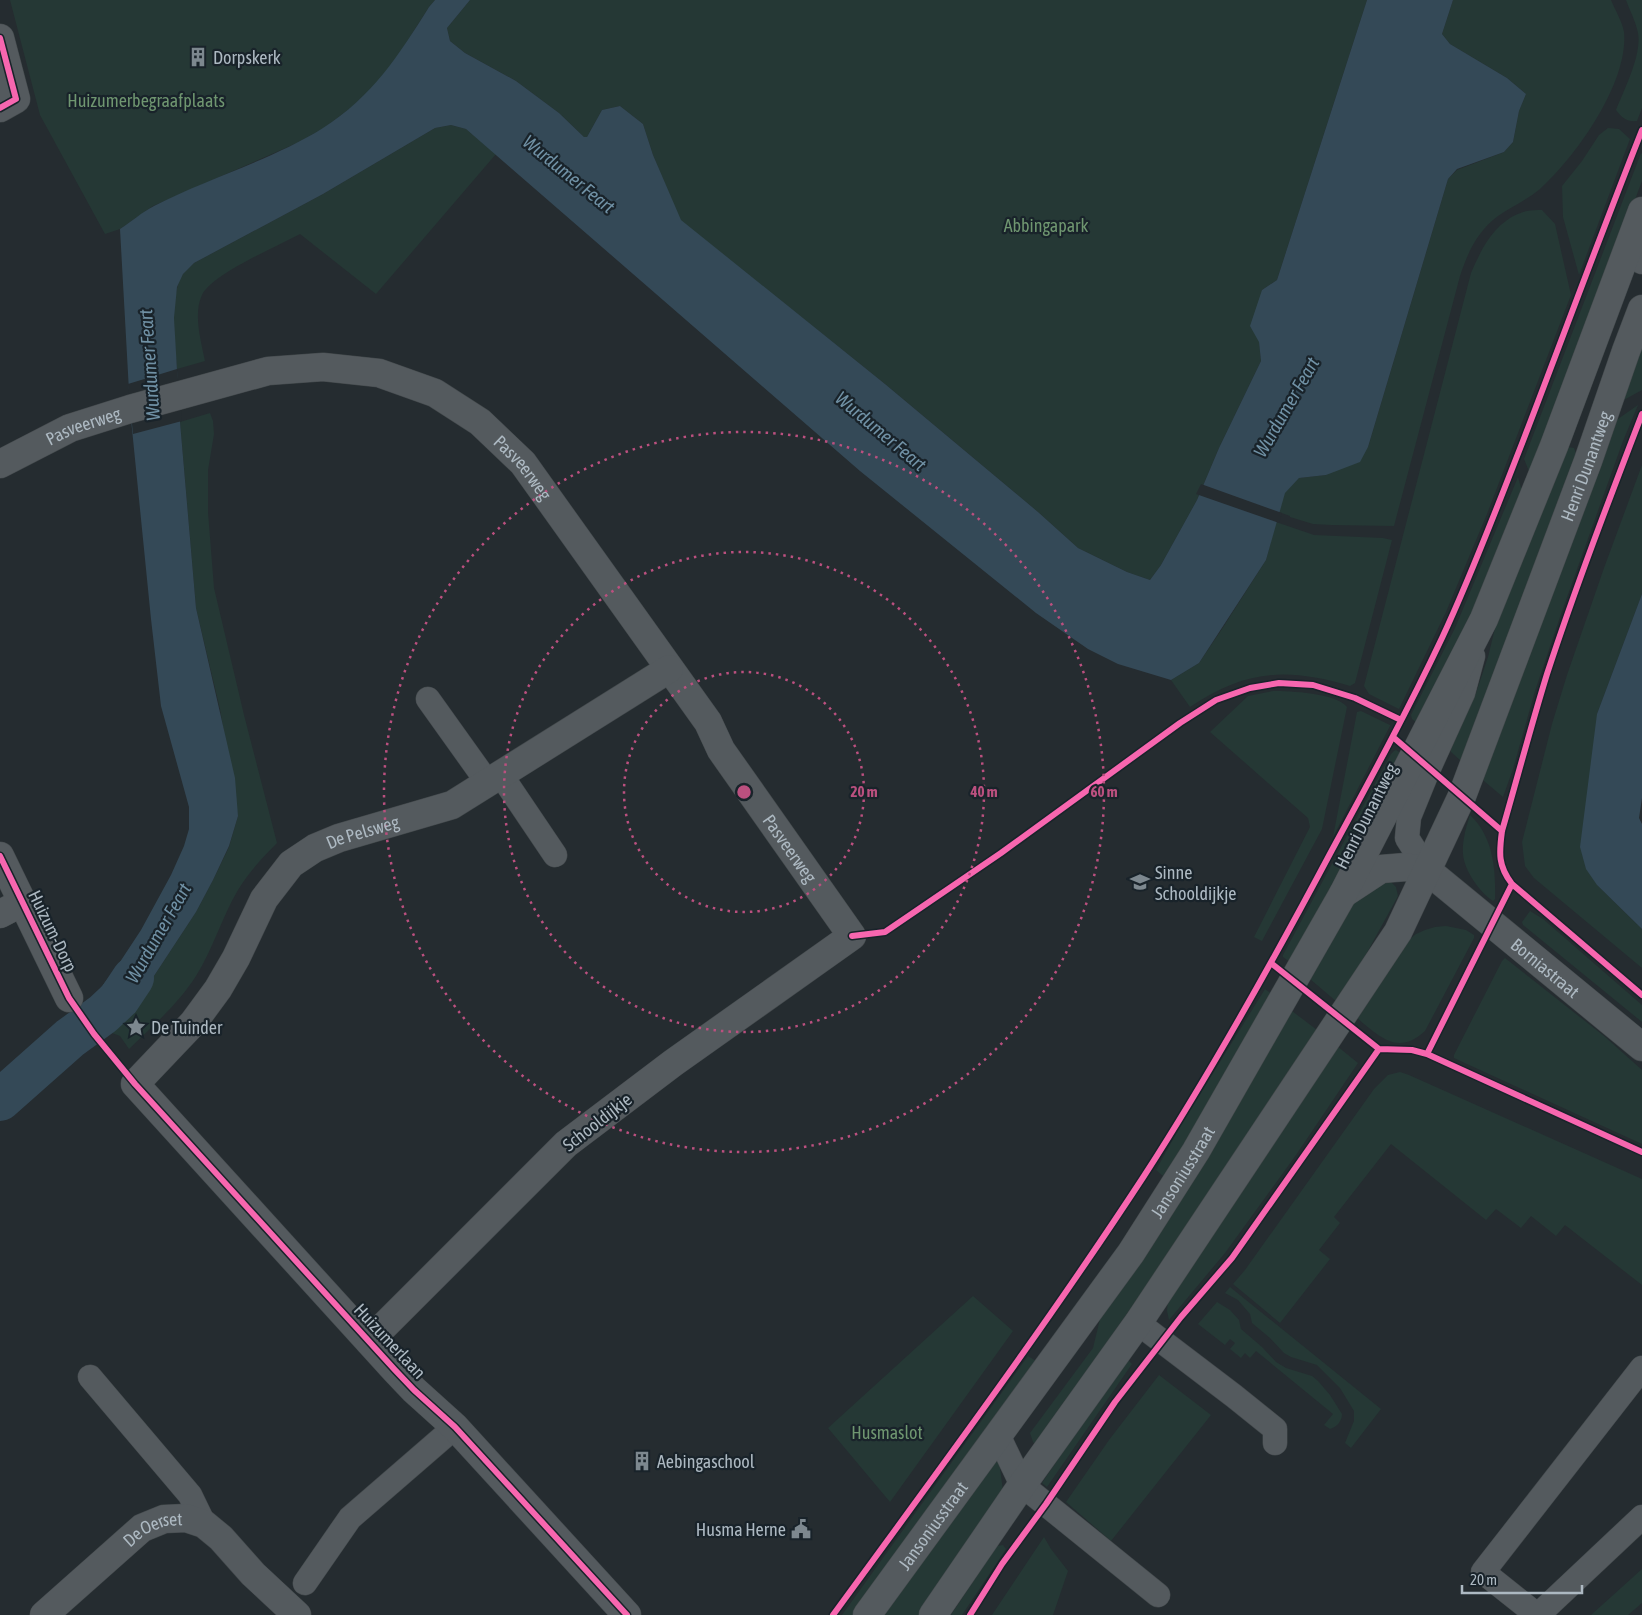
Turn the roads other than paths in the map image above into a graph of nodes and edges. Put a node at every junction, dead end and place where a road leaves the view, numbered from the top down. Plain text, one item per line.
1 (0, 38) edge
2 (0, 108) edge
3 (1642, 211) edge
4 (1634, 258) edge
5 (1642, 309) edge
6 (0, 464) edge
7 (1484, 619) junction
8 (670, 668) junction
9 (428, 699) dead end
10 (494, 779) junction
11 (555, 855) dead end
12 (0, 856) edge
13 (1428, 871) junction
14 (1343, 894) junction
15 (12, 908) edge
16 (852, 936) joint
17 (69, 998) dead end
18 (1642, 1047) edge
19 (134, 1084) joint
20 (1138, 1323) junction
21 (368, 1341) junction
22 (1642, 1368) edge
23 (90, 1377) dead end
24 (455, 1427) junction
25 (999, 1437) junction
26 (1275, 1443) dead end
27 (1022, 1485) junction
28 (1642, 1517) edge
29 (204, 1524) junction
30 (305, 1583) dead end
31 (1158, 1595) dead end
32 (292, 1611) edge
33 (44, 1615) edge
34 (627, 1615) edge
35 (867, 1615) edge
36 (934, 1615) edge
37 (1538, 1615) edge

1 - 2 street
3 - 4 street, Henri Dunantweg
4 - 7 street, Henri Dunantweg
5 - 13 street, Henri Dunantweg
6 - 8 street, Pasveerweg
7 - 13 lane, Henri Dunantweg
7 - 14 street, Henri Dunantweg
8 - 10 street, De Pelsweg
8 - 16 street, Pasveerweg
9 - 10 lane
10 - 11 lane
10 - 19 street, De Pelsweg
12 - 15 street, Huizum-Dorp
13 - 14 street
13 - 18 street, Borniastraat
13 - 20 street
14 - 25 street, Jansoniusstraat
15 - 17 street, Huizum-Dorp
16 - 21 street, Schooldijkje
19 - 21 street, Huizumerlaan
20 - 26 lane
20 - 27 street
21 - 24 street, Huizumerlaan
22 - 37 lane
23 - 29 lane
24 - 30 lane
24 - 34 street, Huizumerlaan
25 - 27 lane
25 - 35 street, Jansoniusstraat
27 - 31 lane
27 - 36 street
28 - 37 lane
29 - 32 street, De Oerset
29 - 33 street, De Oerset

